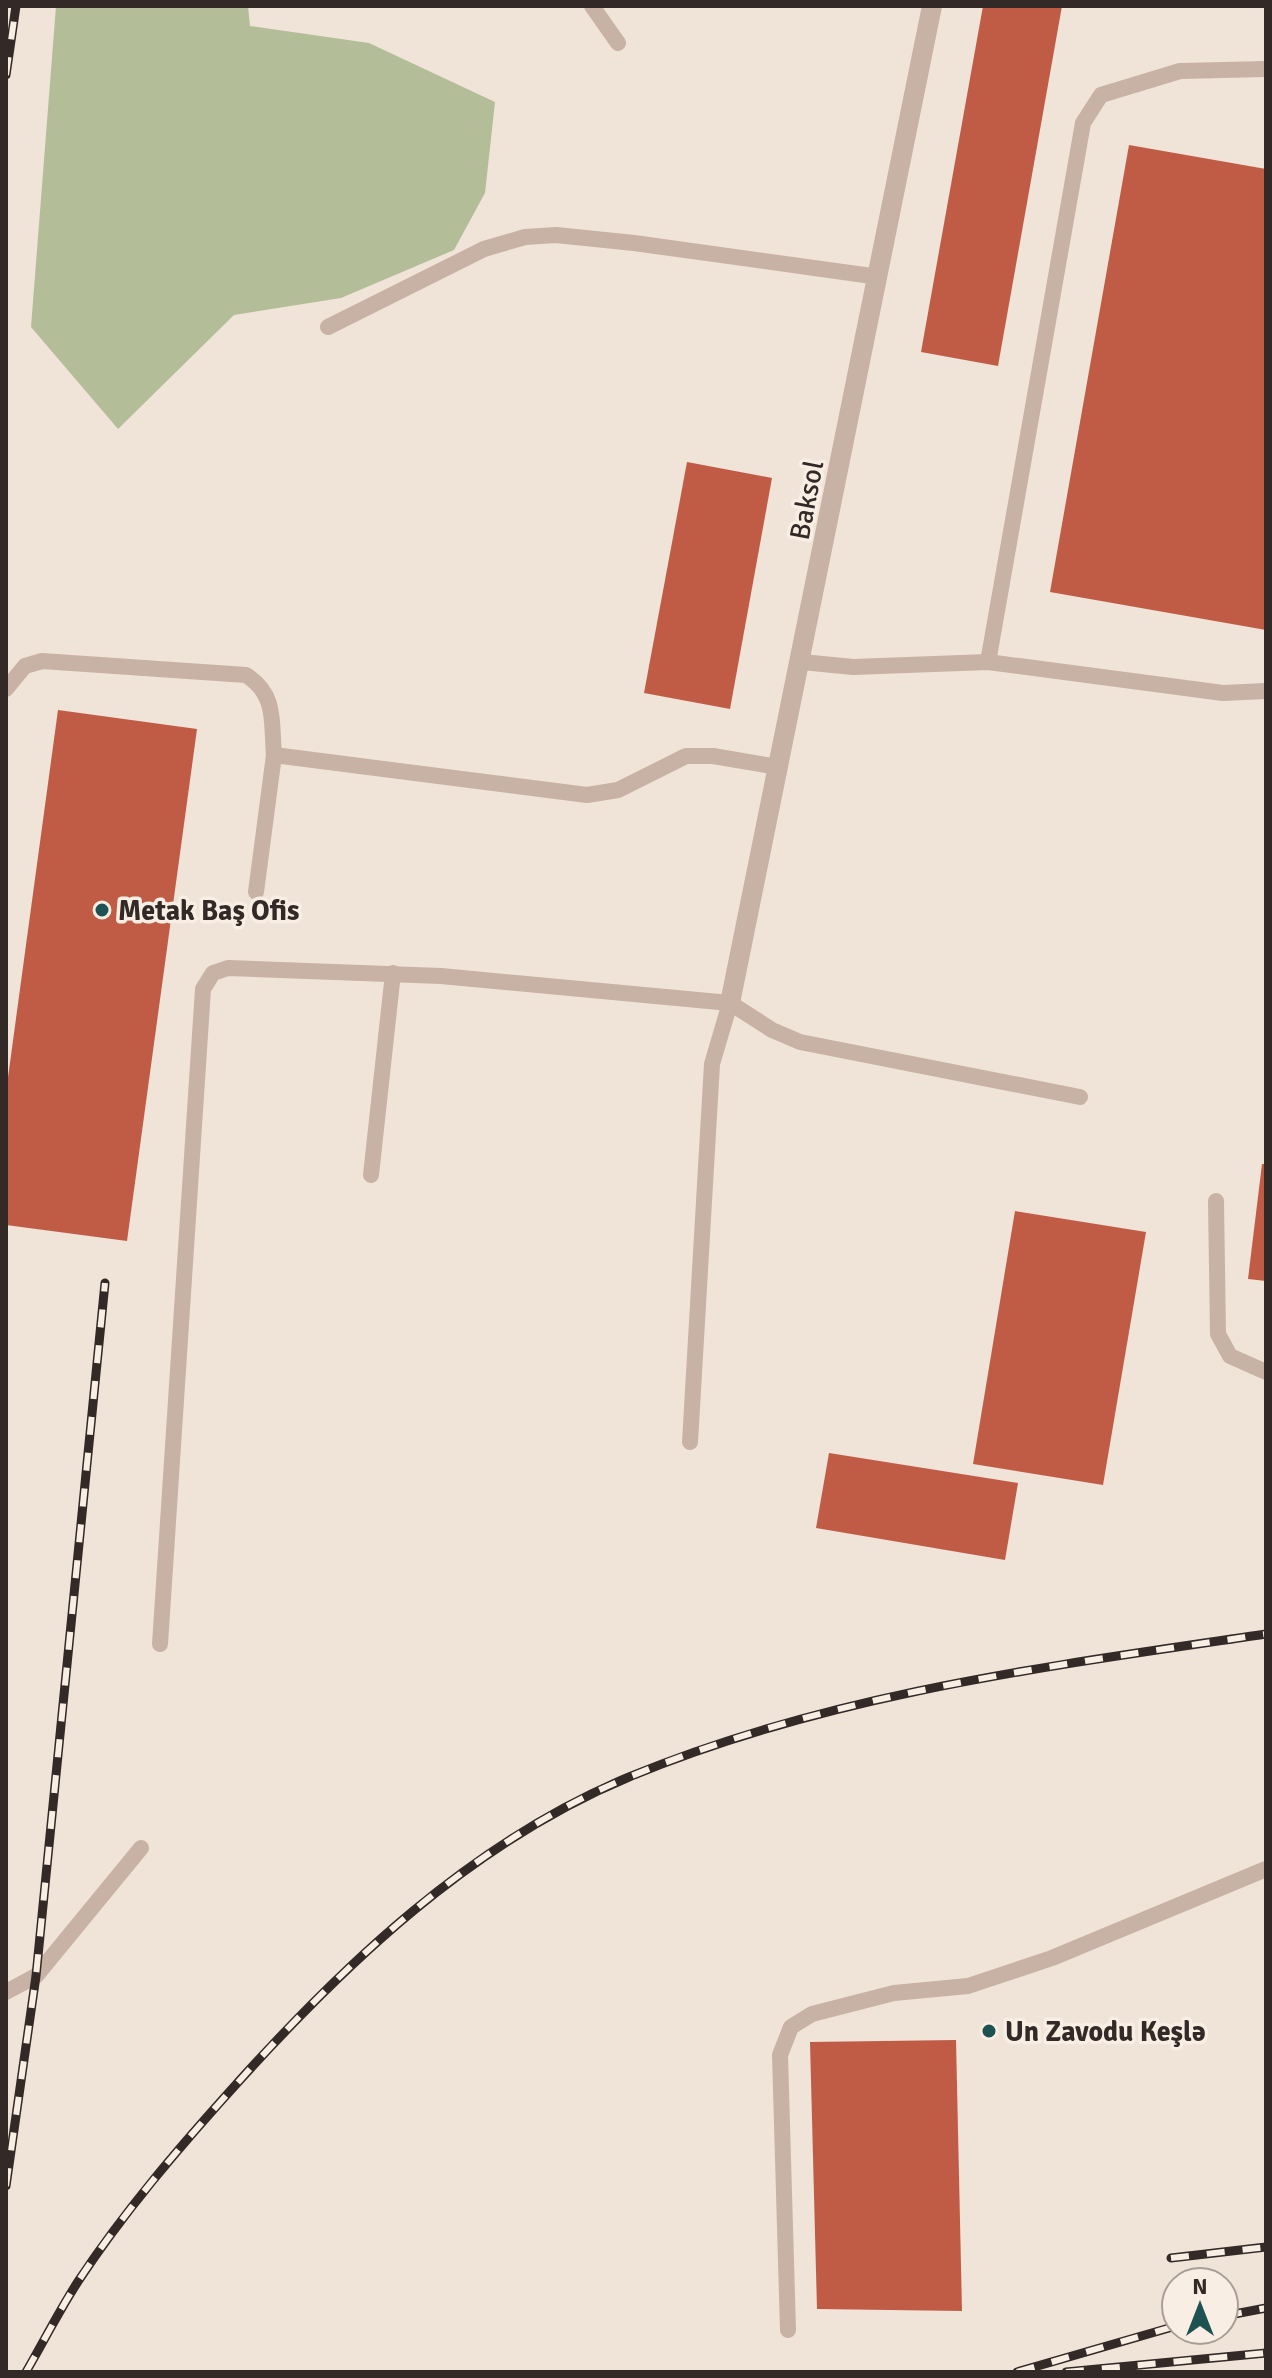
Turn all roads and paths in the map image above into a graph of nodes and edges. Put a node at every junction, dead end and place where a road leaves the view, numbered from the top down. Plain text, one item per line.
1 (592, 6) edge
2 (932, 6) edge
3 (618, 43) dead end
4 (1266, 69) edge
5 (879, 277) junction
6 (328, 327) dead end
7 (802, 662) junction
8 (988, 662) junction
9 (6, 689) edge
10 (1266, 691) edge
11 (274, 755) junction
12 (778, 767) junction
13 (256, 892) dead end
14 (393, 973) junction
15 (730, 1003) junction
16 (1080, 1097) dead end
17 (371, 1175) dead end
18 (1216, 1201) dead end
19 (1266, 1372) edge
20 (690, 1442) dead end
21 (160, 1644) dead end
22 (141, 1848) dead end
23 (1266, 1869) edge
24 (6, 1992) edge
25 (788, 2330) dead end

1 - 3 lane
2 - 5 street, Baksol
4 - 8 lane
5 - 6 lane
5 - 7 street, Baksol
7 - 8 lane
7 - 12 street, Baksol
8 - 10 lane
9 - 11 lane
11 - 12 lane
11 - 13 lane
12 - 15 street, Baksol
14 - 15 lane
14 - 17 lane
14 - 21 lane
15 - 16 lane
15 - 20 lane
18 - 19 lane
22 - 24 lane
23 - 25 lane

